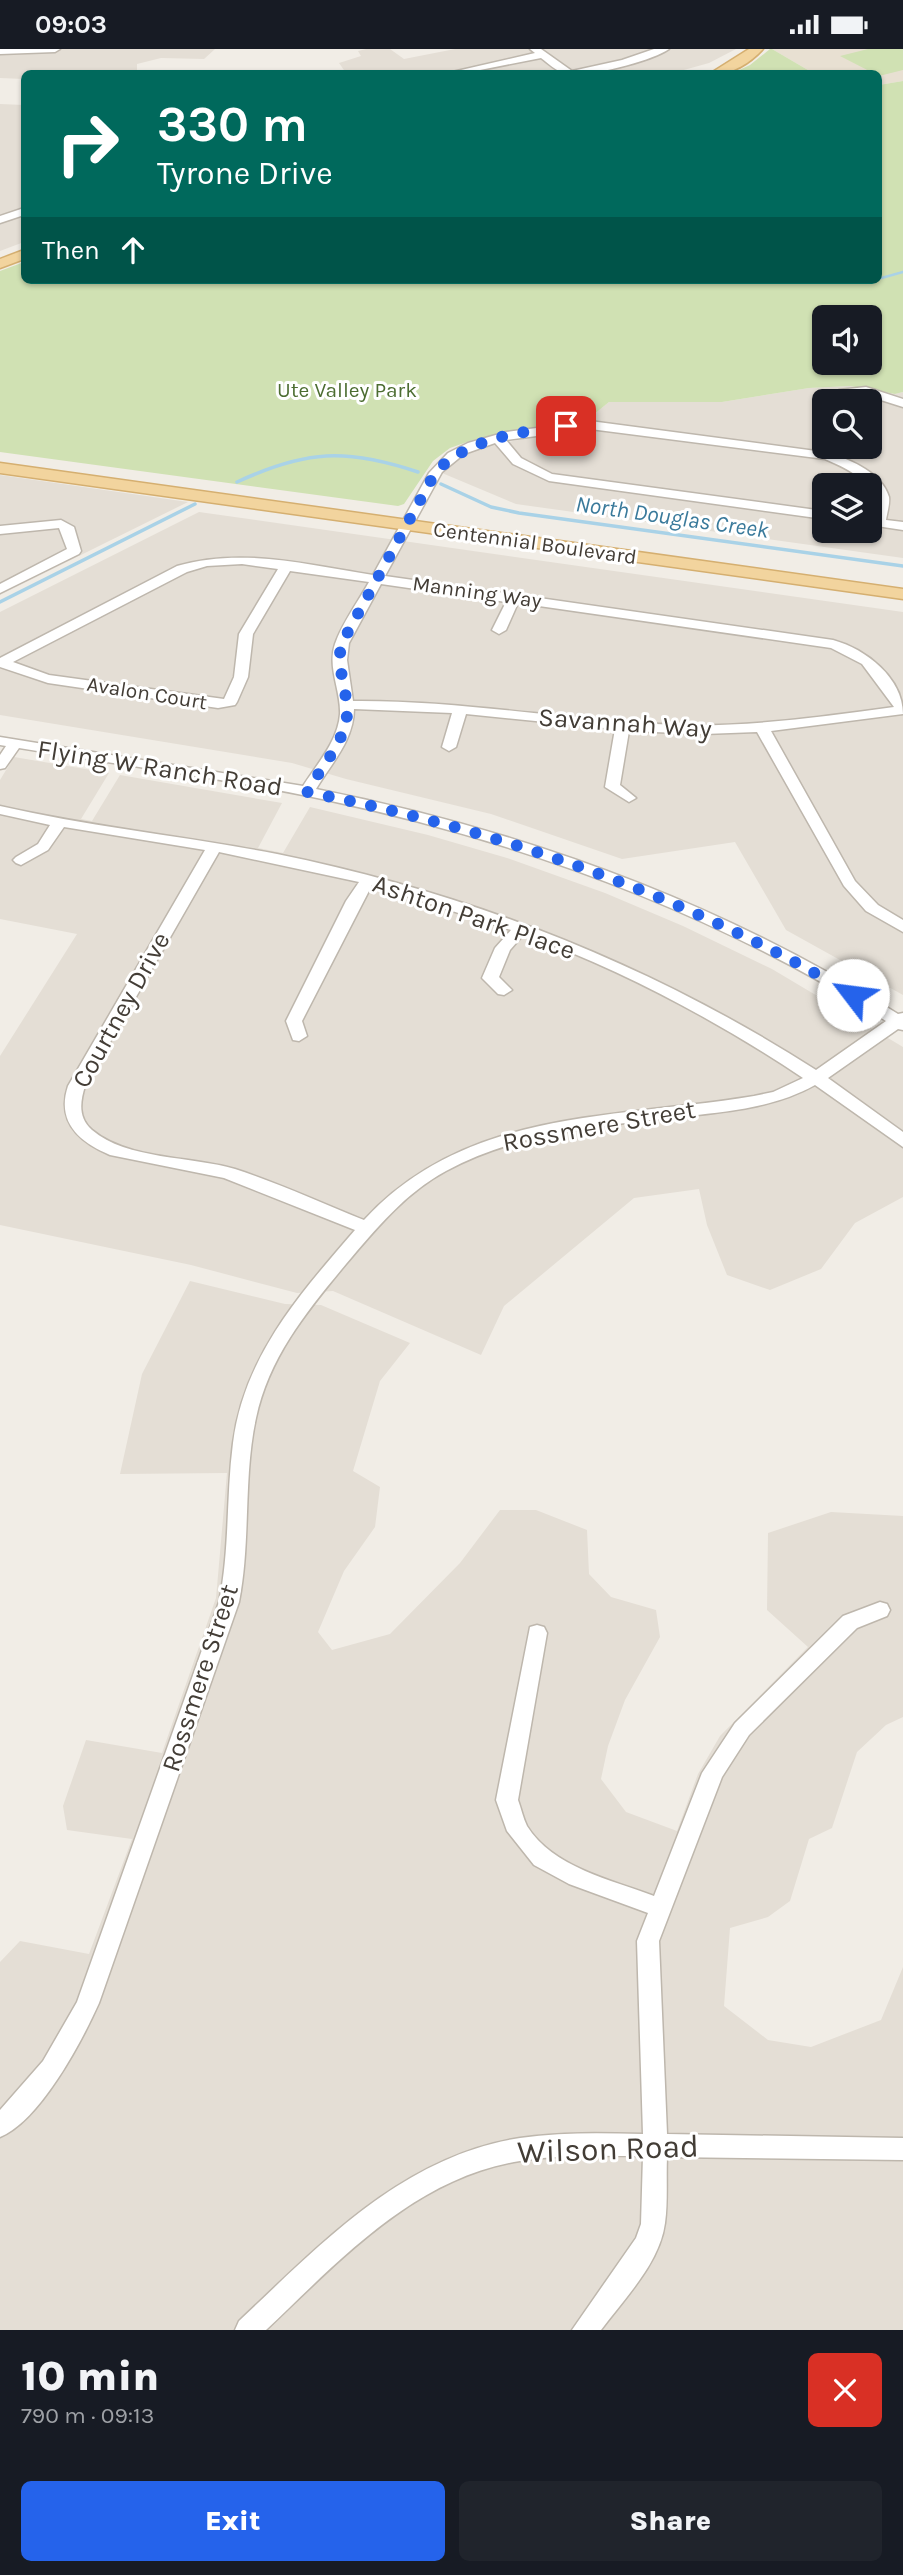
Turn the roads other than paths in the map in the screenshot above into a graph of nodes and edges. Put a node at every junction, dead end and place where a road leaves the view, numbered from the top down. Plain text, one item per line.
1 (55, 49) edge
2 (664, 49) edge
3 (757, 49) edge
4 (0, 51) edge
5 (539, 52) edge
6 (465, 70) edge
7 (566, 70) edge
8 (586, 70) edge
9 (724, 70) edge
10 (21, 212) edge
11 (0, 220) edge
12 (21, 255) edge
13 (0, 264) edge
14 (882, 396) edge
15 (903, 403) edge
16 (499, 439) junction
17 (0, 457) edge
18 (0, 468) edge
19 (861, 473) edge
20 (195, 490) junction
21 (812, 513) edge
22 (409, 519) junction
23 (882, 523) edge
24 (903, 526) edge
25 (0, 530) edge
26 (286, 567) junction
27 (377, 577) junction
28 (903, 583) edge
29 (0, 589) edge
30 (903, 594) edge
31 (514, 598) junction
32 (499, 630) dead end
33 (1, 662) edge
34 (347, 705) junction
35 (460, 710) junction
36 (903, 710) edge
37 (624, 725) junction
38 (762, 729) junction
39 (7, 742) edge
40 (449, 747) dead end
41 (0, 765) edge
42 (307, 792) junction
43 (629, 798) dead end
44 (0, 810) edge
45 (60, 822) junction
46 (214, 847) junction
47 (21, 860) dead end
48 (368, 880) junction
49 (903, 927) edge
50 (520, 929) junction
51 (504, 990) dead end
52 (901, 1021) edge
53 (299, 1035) dead end
54 (813, 1077) junction
55 (903, 1141) edge
56 (367, 1228) junction
57 (880, 1610) dead end
58 (537, 1633) dead end
59 (660, 1907) junction
60 (0, 2126) edge
61 (654, 2144) junction
62 (903, 2149) edge
63 (248, 2330) edge
64 (585, 2330) edge

1 - 4 street
2 - 8 street
3 - 9 main road
5 - 6 street
5 - 7 street
10 - 11 street
12 - 13 main road
14 - 15 street
16 - 19 street
16 - 21 street
16 - 22 street
17 - 20 main road, Centennial Boulevard
18 - 20 main road, Centennial Boulevard
20 - 22 main road, Centennial Boulevard
22 - 27 street
22 - 28 main road, Centennial Boulevard
22 - 30 main road, Centennial Boulevard
23 - 24 street
25 - 29 street
26 - 27 street, Manning Way
26 - 33 street, Manning Way
26 - 33 street, Avalon Court
27 - 31 street, Manning Way
27 - 34 street
31 - 32 street
31 - 36 street, Manning Way
34 - 35 street, Savannah Way
34 - 42 street
35 - 37 street, Savannah Way
35 - 40 street
36 - 38 street, Savannah Way
37 - 38 street, Savannah Way
37 - 43 street
38 - 49 street
39 - 41 street
39 - 42 street, Flying W Ranch Road
42 - 52 street, Flying W Ranch Road
44 - 45 street, Ashton Park Place
45 - 46 street, Ashton Park Place
45 - 47 street
46 - 48 street, Ashton Park Place
46 - 56 street, Courtney Drive
48 - 50 street, Ashton Park Place
48 - 53 street
50 - 51 street
50 - 54 street, Ashton Park Place
52 - 54 street, Rossmere Street
54 - 55 street, Ashton Park Place
54 - 56 street, Rossmere Street
56 - 60 street, Rossmere Street
57 - 59 street
58 - 59 street
59 - 61 street
61 - 62 street, Wilson Road
61 - 63 street, Wilson Road
61 - 64 street

